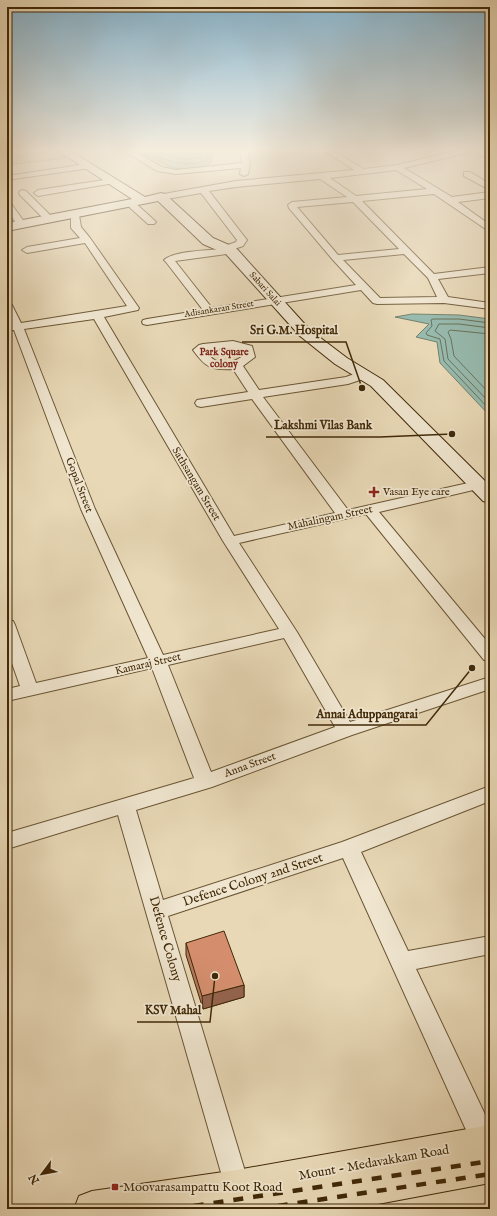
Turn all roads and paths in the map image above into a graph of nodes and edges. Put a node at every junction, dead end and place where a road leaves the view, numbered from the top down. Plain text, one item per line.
1 (9, 207) edge
2 (37, 207) edge
3 (113, 207) edge
4 (134, 207) edge
5 (171, 207) edge
6 (217, 207) edge
7 (292, 207) edge
8 (363, 207) edge
9 (459, 207) edge
10 (75, 215) junction
11 (49, 219) junction
12 (151, 222) dead end
13 (22, 225) junction
14 (7, 227) edge
15 (490, 229) edge
16 (87, 240) junction
17 (229, 249) junction
18 (27, 250) dead end
19 (407, 251) junction
20 (336, 258) junction
21 (490, 270) edge
22 (432, 277) junction
23 (363, 287) junction
24 (275, 300) junction
25 (444, 300) junction
26 (7, 305) edge
27 (490, 306) edge
28 (209, 311) junction
29 (97, 315) junction
30 (147, 322) dead end
31 (13, 328) edge
32 (237, 365) dead end
33 (362, 375) junction
34 (255, 394) junction
35 (201, 403) dead end
36 (477, 485) junction
37 (490, 497) edge
38 (370, 510) junction
39 (344, 515) junction
40 (230, 540) junction
41 (7, 625) edge
42 (289, 632) junction
43 (490, 656) edge
44 (158, 662) junction
45 (490, 683) edge
46 (30, 690) junction
47 (7, 695) edge
48 (346, 730) junction
49 (205, 782) junction
50 (490, 793) edge
51 (125, 806) junction
52 (7, 841) edge
53 (349, 848) junction
54 (157, 911) junction
55 (490, 945) edge
56 (402, 962) junction
57 (488, 1150) edge
58 (243, 1198) edge
59 (154, 1205) edge
60 (92, 1209) edge

1 - 13 street
2 - 11 street
3 - 10 main road
4 - 12 street
5 - 17 main road
6 - 17 street
7 - 20 street
8 - 19 street
9 - 15 street
10 - 11 main road
10 - 16 street
11 - 13 main road
13 - 14 main road
16 - 18 street
16 - 29 street
17 - 24 main road, Sabari Salai
17 - 28 street
19 - 20 street
19 - 22 street
20 - 23 street
21 - 22 street
22 - 25 street
23 - 24 street, Adisankaran Street
23 - 25 street
24 - 28 street, Adisankaran Street
24 - 33 main road, Sabari Salai
25 - 27 street
26 - 31 street, Gopal Street
28 - 30 street, Adisankaran Street
29 - 31 street
29 - 40 street, Sathsangam Street
31 - 44 street, Gopal Street
32 - 34 street
33 - 34 street
33 - 36 main road, Sabari Salai
34 - 35 street
34 - 39 street
36 - 37 main road, Sabari Salai
36 - 38 street, Mahalingam Street
38 - 39 street, Mahalingam Street
38 - 43 street
39 - 40 street, Mahalingam Street
40 - 42 street, Sathsangam Street
41 - 46 street
42 - 44 street, Kamaraj Street
42 - 48 street, Sathsangam Street
44 - 46 street, Kamaraj Street
44 - 49 street, Gopal Street
45 - 48 street, Anna Street
46 - 47 street, Kamaraj Street
48 - 49 street, Anna Street
49 - 51 street, Anna Street
50 - 53 street, Defence Colony 2nd Street
51 - 52 street, Anna Street
51 - 54 street, Defence Colony
53 - 54 street, Defence Colony 2nd Street
53 - 56 street
54 - 58 street, Defence Colony
55 - 56 street
56 - 57 street
57 - 58 main road, Mount - Medavakkam Road
58 - 59 main road, Mount - Medavakkam Road
59 - 60 main road, Mount - Medavakkam Road

